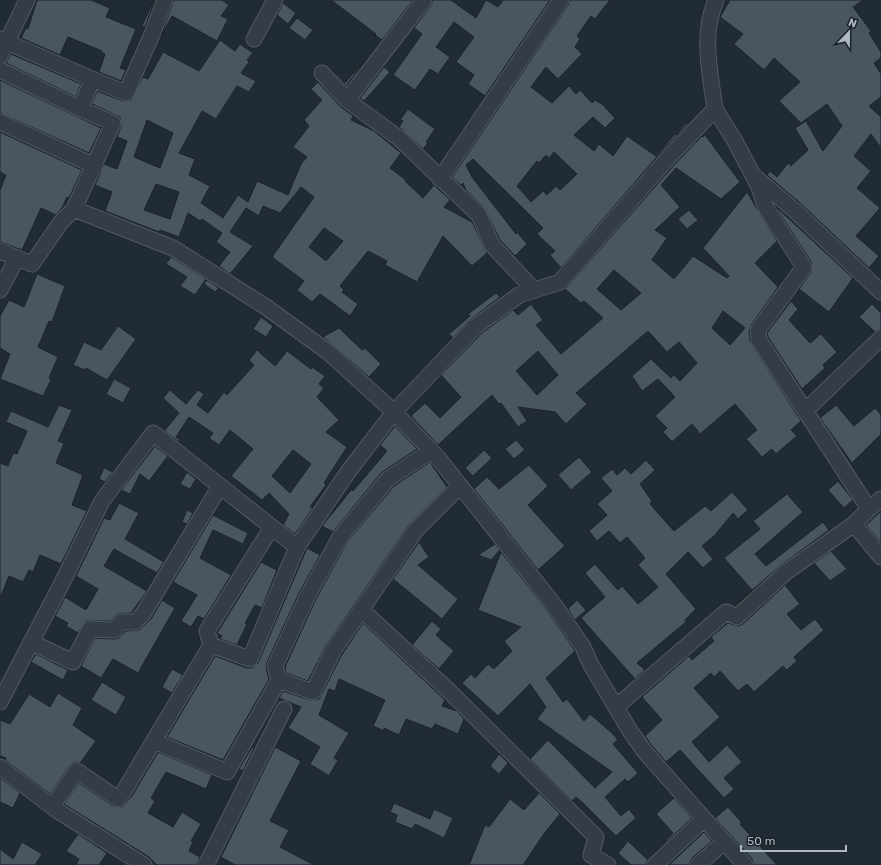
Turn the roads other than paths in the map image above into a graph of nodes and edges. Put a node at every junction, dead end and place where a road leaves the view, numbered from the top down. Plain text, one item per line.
1 (27, 0) edge
2 (165, 0) edge
3 (275, 0) edge
4 (424, 0) edge
5 (561, 0) edge
6 (716, 0) edge
7 (254, 39) dead end
8 (3, 40) edge
9 (0, 56) edge
10 (0, 70) edge
11 (322, 73) dead end
12 (92, 79) junction
13 (347, 100) junction
14 (716, 108) junction
15 (81, 109) junction
16 (0, 122) edge
17 (95, 166) junction
18 (752, 174) junction
19 (440, 179) junction
20 (74, 209) junction
21 (0, 251) edge
22 (17, 258) junction
23 (0, 290) edge
24 (534, 290) junction
25 (881, 292) edge
26 (881, 338) edge
27 (805, 411) junction
28 (394, 412) junction
29 (431, 451) junction
30 (220, 486) junction
31 (460, 486) junction
32 (881, 499) edge
33 (869, 509) junction
34 (854, 524) junction
35 (272, 527) junction
36 (297, 547) junction
37 (881, 557) edge
38 (362, 610) junction
39 (31, 642) junction
40 (211, 645) junction
41 (279, 680) junction
42 (0, 702) edge
43 (616, 707) junction
44 (284, 709) dead end
45 (154, 741) junction
46 (0, 767) edge
47 (52, 806) junction
48 (704, 819) junction
49 (724, 842) junction
50 (144, 865) edge
51 (206, 865) edge
52 (608, 865) edge
53 (655, 865) edge
54 (698, 865) edge
55 (745, 865) edge

1 - 8 street
2 - 12 street
3 - 7 street
4 - 13 street
5 - 19 street
6 - 14 street
8 - 9 street
8 - 12 street
10 - 15 street
11 - 13 street
12 - 15 street
13 - 19 street
14 - 18 street
14 - 24 street
15 - 17 street
16 - 17 street
17 - 20 street
18 - 25 street
18 - 27 street
19 - 24 street
20 - 22 street
20 - 28 street
21 - 22 street
22 - 23 street
24 - 28 street
26 - 27 street
27 - 33 street
28 - 29 street
28 - 36 street
29 - 31 street
29 - 41 street
30 - 35 street
30 - 39 street
30 - 39 street
31 - 38 street
31 - 43 street
32 - 33 street
33 - 34 street
34 - 37 street
34 - 43 street
35 - 36 street
35 - 40 street
36 - 40 street
38 - 41 street
38 - 52 street
39 - 42 street
40 - 45 street
41 - 45 street
43 - 48 street
44 - 51 street
45 - 47 street
46 - 47 street
47 - 50 street
48 - 49 street
48 - 53 street
49 - 54 street
49 - 55 street

